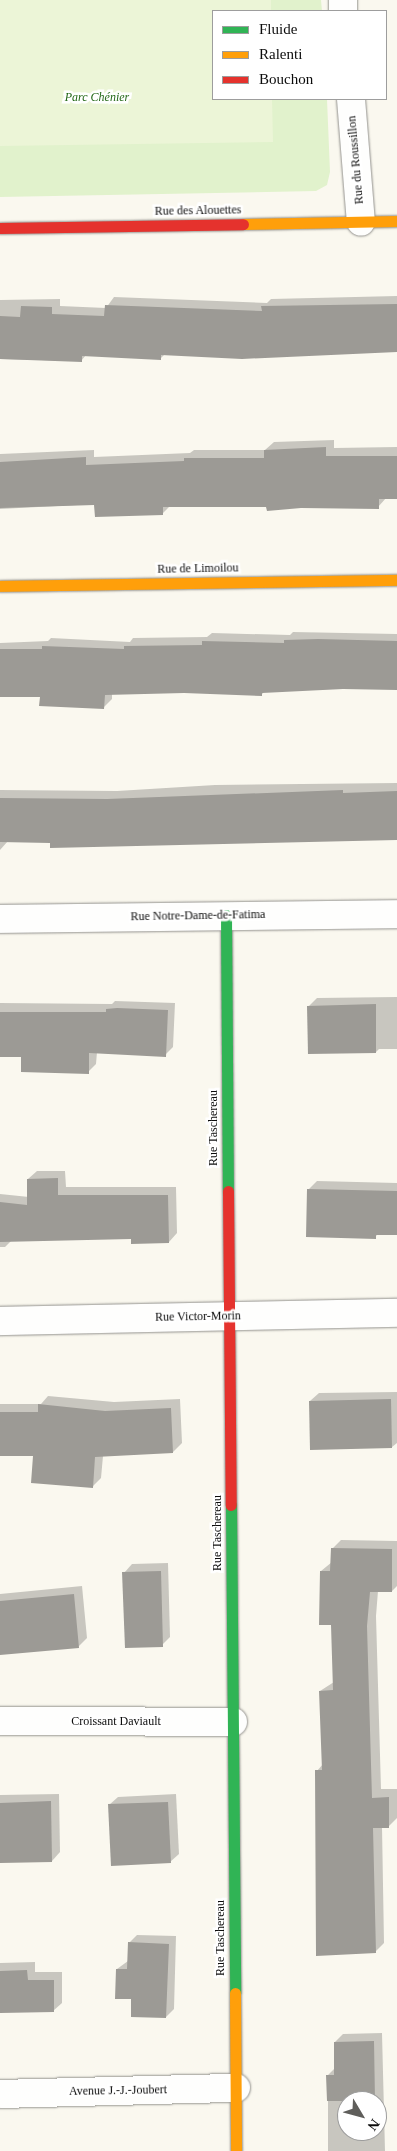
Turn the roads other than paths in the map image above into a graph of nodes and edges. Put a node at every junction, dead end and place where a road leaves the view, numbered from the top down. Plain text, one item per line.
1 (351, 100) edge
2 (397, 221) edge
3 (361, 222) junction
4 (0, 228) edge
5 (397, 580) edge
6 (0, 586) edge
7 (397, 914) edge
8 (226, 915) junction
9 (0, 919) edge
10 (397, 1313) edge
11 (229, 1316) junction
12 (0, 1321) edge
13 (0, 1721) edge
14 (233, 1722) junction
15 (236, 2088) junction
16 (0, 2094) edge
17 (236, 2151) edge

1 - 3 street, Rue du Roussillon
2 - 3 street, Rue des Alouettes
3 - 4 street, Rue des Alouettes
5 - 6 street, Rue de Limoilou
7 - 8 street, Rue Notre-Dame-de-Fatima
8 - 9 street, Rue Notre-Dame-de-Fatima
8 - 11 street, Rue Taschereau
10 - 11 street, Rue Victor-Morin
11 - 12 street, Rue Victor-Morin
11 - 14 street, Rue Taschereau
13 - 14 street, Croissant Daviault
14 - 15 street, Rue Taschereau
15 - 16 street, Avenue J.-J.-Joubert
15 - 17 street, Rue Taschereau

